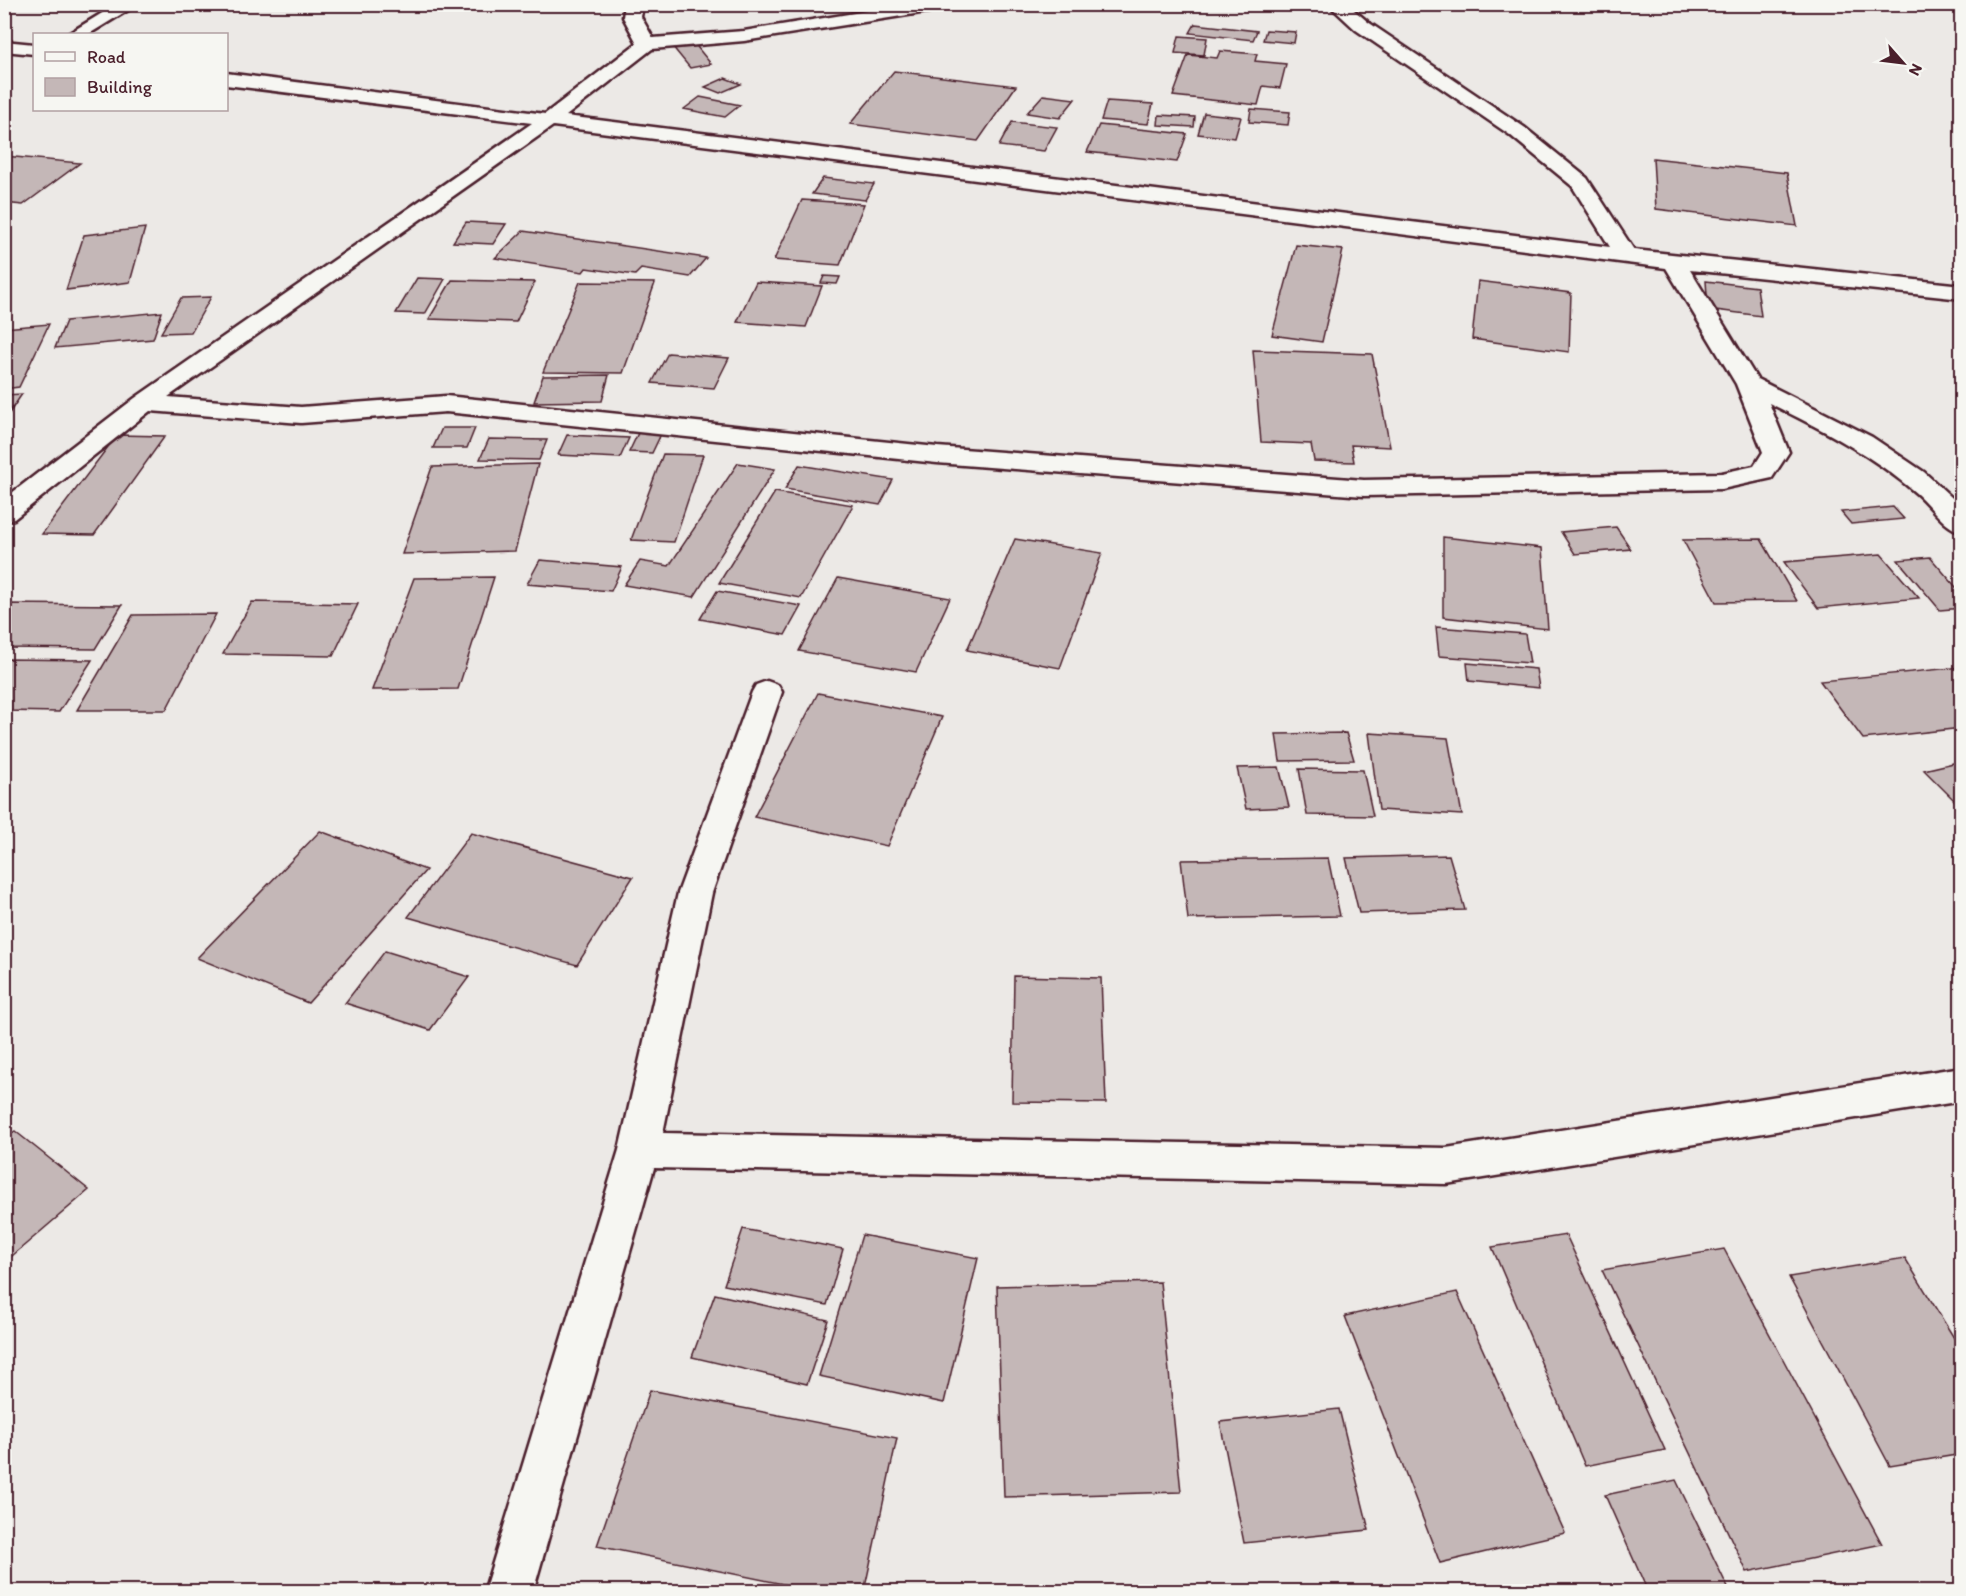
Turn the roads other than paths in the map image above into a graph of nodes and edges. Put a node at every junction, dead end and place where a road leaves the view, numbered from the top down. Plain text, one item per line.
1 (130, 4) edge
2 (634, 4) edge
3 (946, 4) edge
4 (1336, 4) edge
5 (79, 33) edge
6 (647, 44) junction
7 (4, 46) edge
8 (33, 49) edge
9 (228, 78) edge
10 (548, 121) junction
11 (1626, 255) junction
12 (1674, 262) junction
13 (1962, 292) edge
14 (1748, 384) junction
15 (144, 402) junction
16 (43, 483) junction
17 (4, 487) edge
18 (4, 513) edge
19 (1962, 524) edge
20 (767, 692) dead end
21 (1962, 1084) edge
22 (639, 1149) junction
23 (508, 1592) edge

1 - 5 street
2 - 6 street
3 - 6 street
4 - 11 street
6 - 10 street
7 - 8 street
9 - 10 street
10 - 11 street
10 - 15 street
11 - 12 street
12 - 13 street
12 - 14 street
14 - 15 street
14 - 19 street
15 - 16 street
16 - 17 street
16 - 18 street
20 - 22 street
21 - 22 street
22 - 23 street

